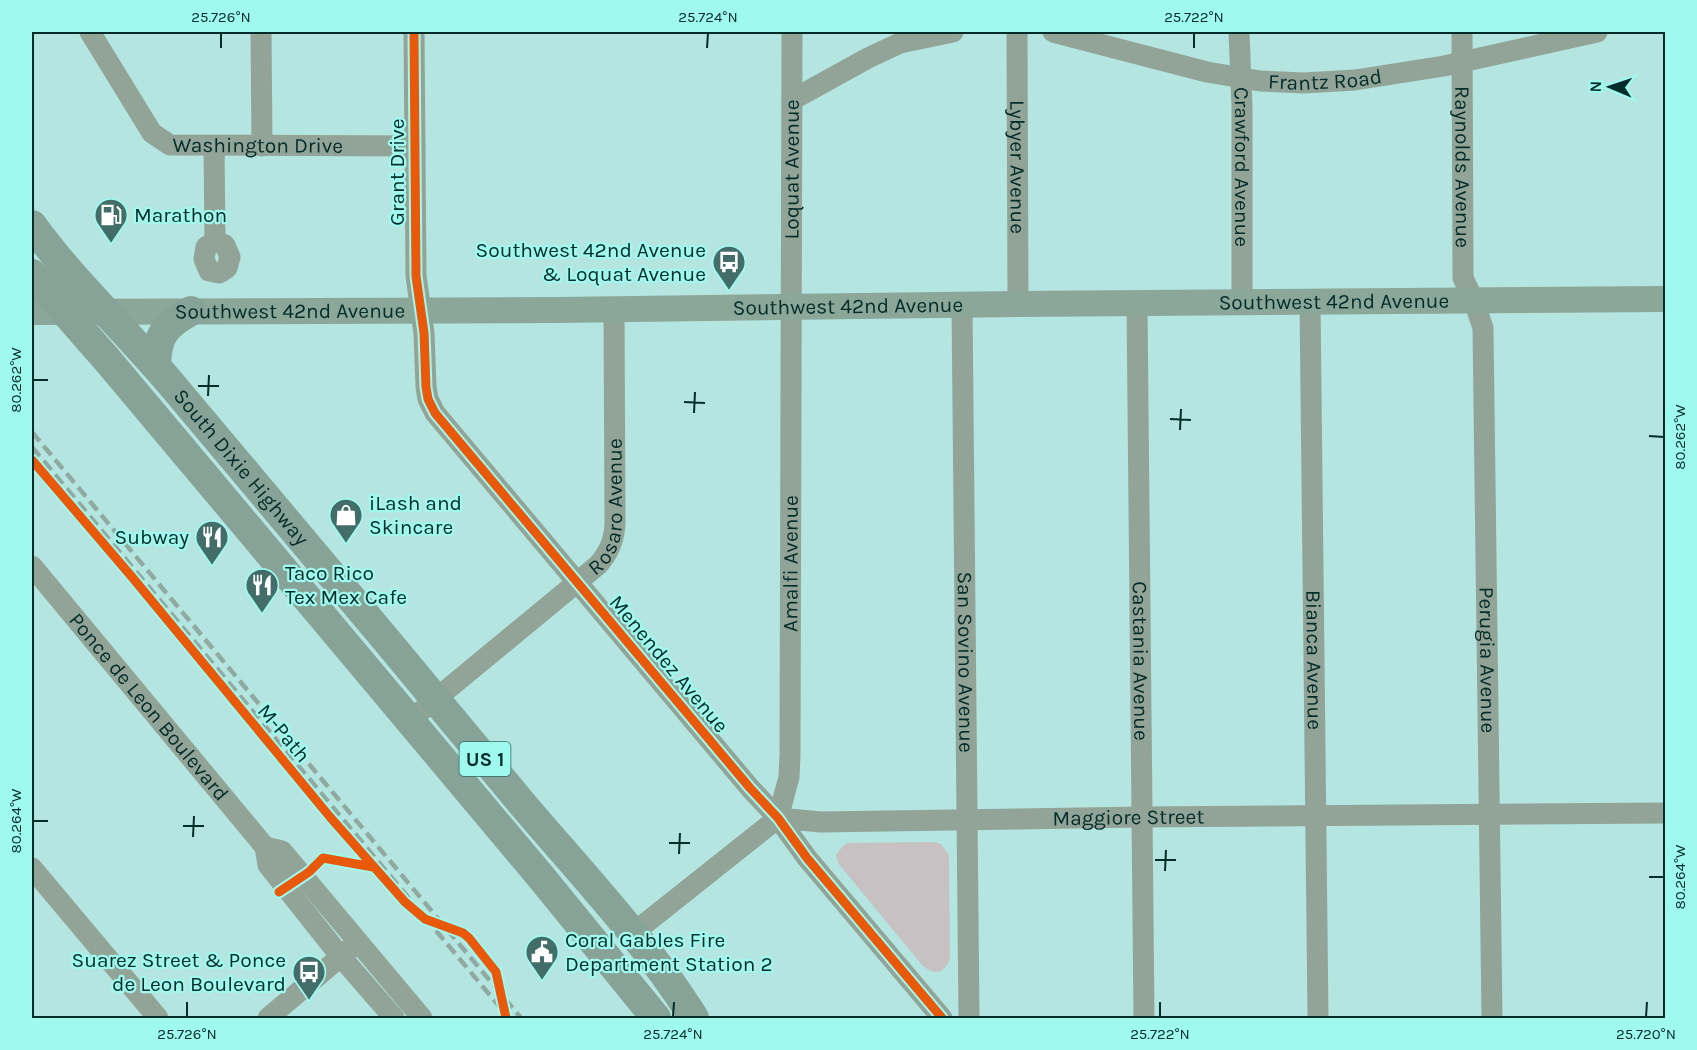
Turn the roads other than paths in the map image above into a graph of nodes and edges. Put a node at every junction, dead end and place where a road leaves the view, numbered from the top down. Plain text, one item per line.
1 (90, 32) edge
2 (261, 32) edge
3 (414, 32) edge
4 (792, 32) edge
5 (953, 32) edge
6 (1017, 32) edge
7 (1053, 32) edge
8 (1239, 32) edge
9 (1462, 32) edge
10 (1597, 32) edge
11 (1463, 62) junction
12 (1240, 78) junction
13 (792, 100) junction
14 (214, 146) junction
15 (262, 146) junction
16 (415, 146) junction
17 (32, 225) edge
18 (215, 241) dead end
19 (32, 274) edge
20 (1665, 298) edge
21 (1474, 301) junction
22 (1242, 302) junction
23 (1310, 302) junction
24 (1137, 303) junction
25 (1018, 304) junction
26 (962, 305) junction
27 (792, 307) junction
28 (614, 310) junction
29 (191, 311) junction
30 (420, 311) junction
31 (32, 312) edge
32 (66, 312) junction
33 (105, 312) junction
34 (156, 365) junction
35 (32, 566) edge
36 (577, 582) junction
37 (436, 700) junction
38 (409, 721) junction
39 (1490, 813) junction
40 (1665, 813) edge
41 (1316, 815) junction
42 (1143, 816) junction
43 (778, 818) junction
44 (967, 819) junction
45 (265, 847) junction
46 (32, 868) edge
47 (632, 934) junction
48 (357, 942) junction
49 (603, 952) junction
50 (341, 957) junction
51 (158, 1018) edge
52 (268, 1018) edge
53 (394, 1018) edge
54 (422, 1018) edge
55 (657, 1018) edge
56 (694, 1018) edge
57 (942, 1018) edge
58 (969, 1018) edge
59 (1144, 1018) edge
60 (1318, 1018) edge
61 (1492, 1018) edge

1 - 14 street, Washington Drive
2 - 15 street
3 - 16 street, Grant Drive
4 - 13 street, Loquat Avenue
5 - 13 street
6 - 25 street, Lybyer Avenue
7 - 12 street, Frantz Road
8 - 12 street, Crawford Avenue
9 - 11 street, Raynolds Avenue
10 - 11 street, Frantz Road
11 - 12 street, Frantz Road
11 - 21 street, Raynolds Avenue
12 - 22 street, Crawford Avenue
13 - 27 street, Loquat Avenue
14 - 15 street, Washington Drive
14 - 18 street
15 - 16 street, Washington Drive
16 - 30 street, Grant Drive
17 - 33 highway, South Dixie Highway / US 1
19 - 32 highway, South Dixie Highway / US 1
20 - 21 main road, Southwest 42nd Avenue
21 - 23 main road, Southwest 42nd Avenue
21 - 39 street, Perugia Avenue
22 - 23 main road, Southwest 42nd Avenue
22 - 24 main road, Southwest 42nd Avenue
23 - 41 street, Bianca Avenue
24 - 25 main road, Southwest 42nd Avenue
24 - 42 street, Castania Avenue
25 - 26 main road, Southwest 42nd Avenue
26 - 27 main road, Southwest 42nd Avenue
26 - 44 street, San Sovino Avenue
27 - 28 main road, Southwest 42nd Avenue
27 - 43 street, Amalfi Avenue
28 - 30 main road, Southwest 42nd Avenue
28 - 36 street, Rosaro Avenue
29 - 30 main road, Southwest 42nd Avenue
29 - 33 main road, Southwest 42nd Avenue
29 - 34 highway
30 - 36 street, Menendez Avenue
31 - 32 main road, Southwest 42nd Avenue
32 - 33 main road, Southwest 42nd Avenue
32 - 38 highway, South Dixie Highway / US 1
33 - 34 highway, South Dixie Highway / US 1
34 - 37 highway, South Dixie Highway / US 1
35 - 45 street, Ponce de Leon Boulevard
36 - 37 street, Rosaro Avenue
36 - 43 street, Menendez Avenue
37 - 38 street, Rosaro Avenue
37 - 47 highway, South Dixie Highway / US 1
38 - 49 highway, South Dixie Highway / US 1
39 - 40 street, Maggiore Street
39 - 41 street, Maggiore Street
39 - 61 street, Perugia Avenue
41 - 42 street, Maggiore Street
41 - 60 street, Bianca Avenue
42 - 44 street, Maggiore Street
42 - 59 street, Castania Avenue
43 - 44 street, Maggiore Street
43 - 47 street
43 - 57 street, Menendez Avenue
44 - 58 street, San Sovino Avenue
45 - 48 street, Ponce de Leon Boulevard
45 - 50 street, Ponce de Leon Boulevard
46 - 51 street
47 - 49 highway
47 - 56 highway, South Dixie Highway / US 1
48 - 50 street
48 - 54 street, Ponce de Leon Boulevard
49 - 55 highway, South Dixie Highway / US 1
50 - 52 street
50 - 53 street, Ponce de Leon Boulevard

